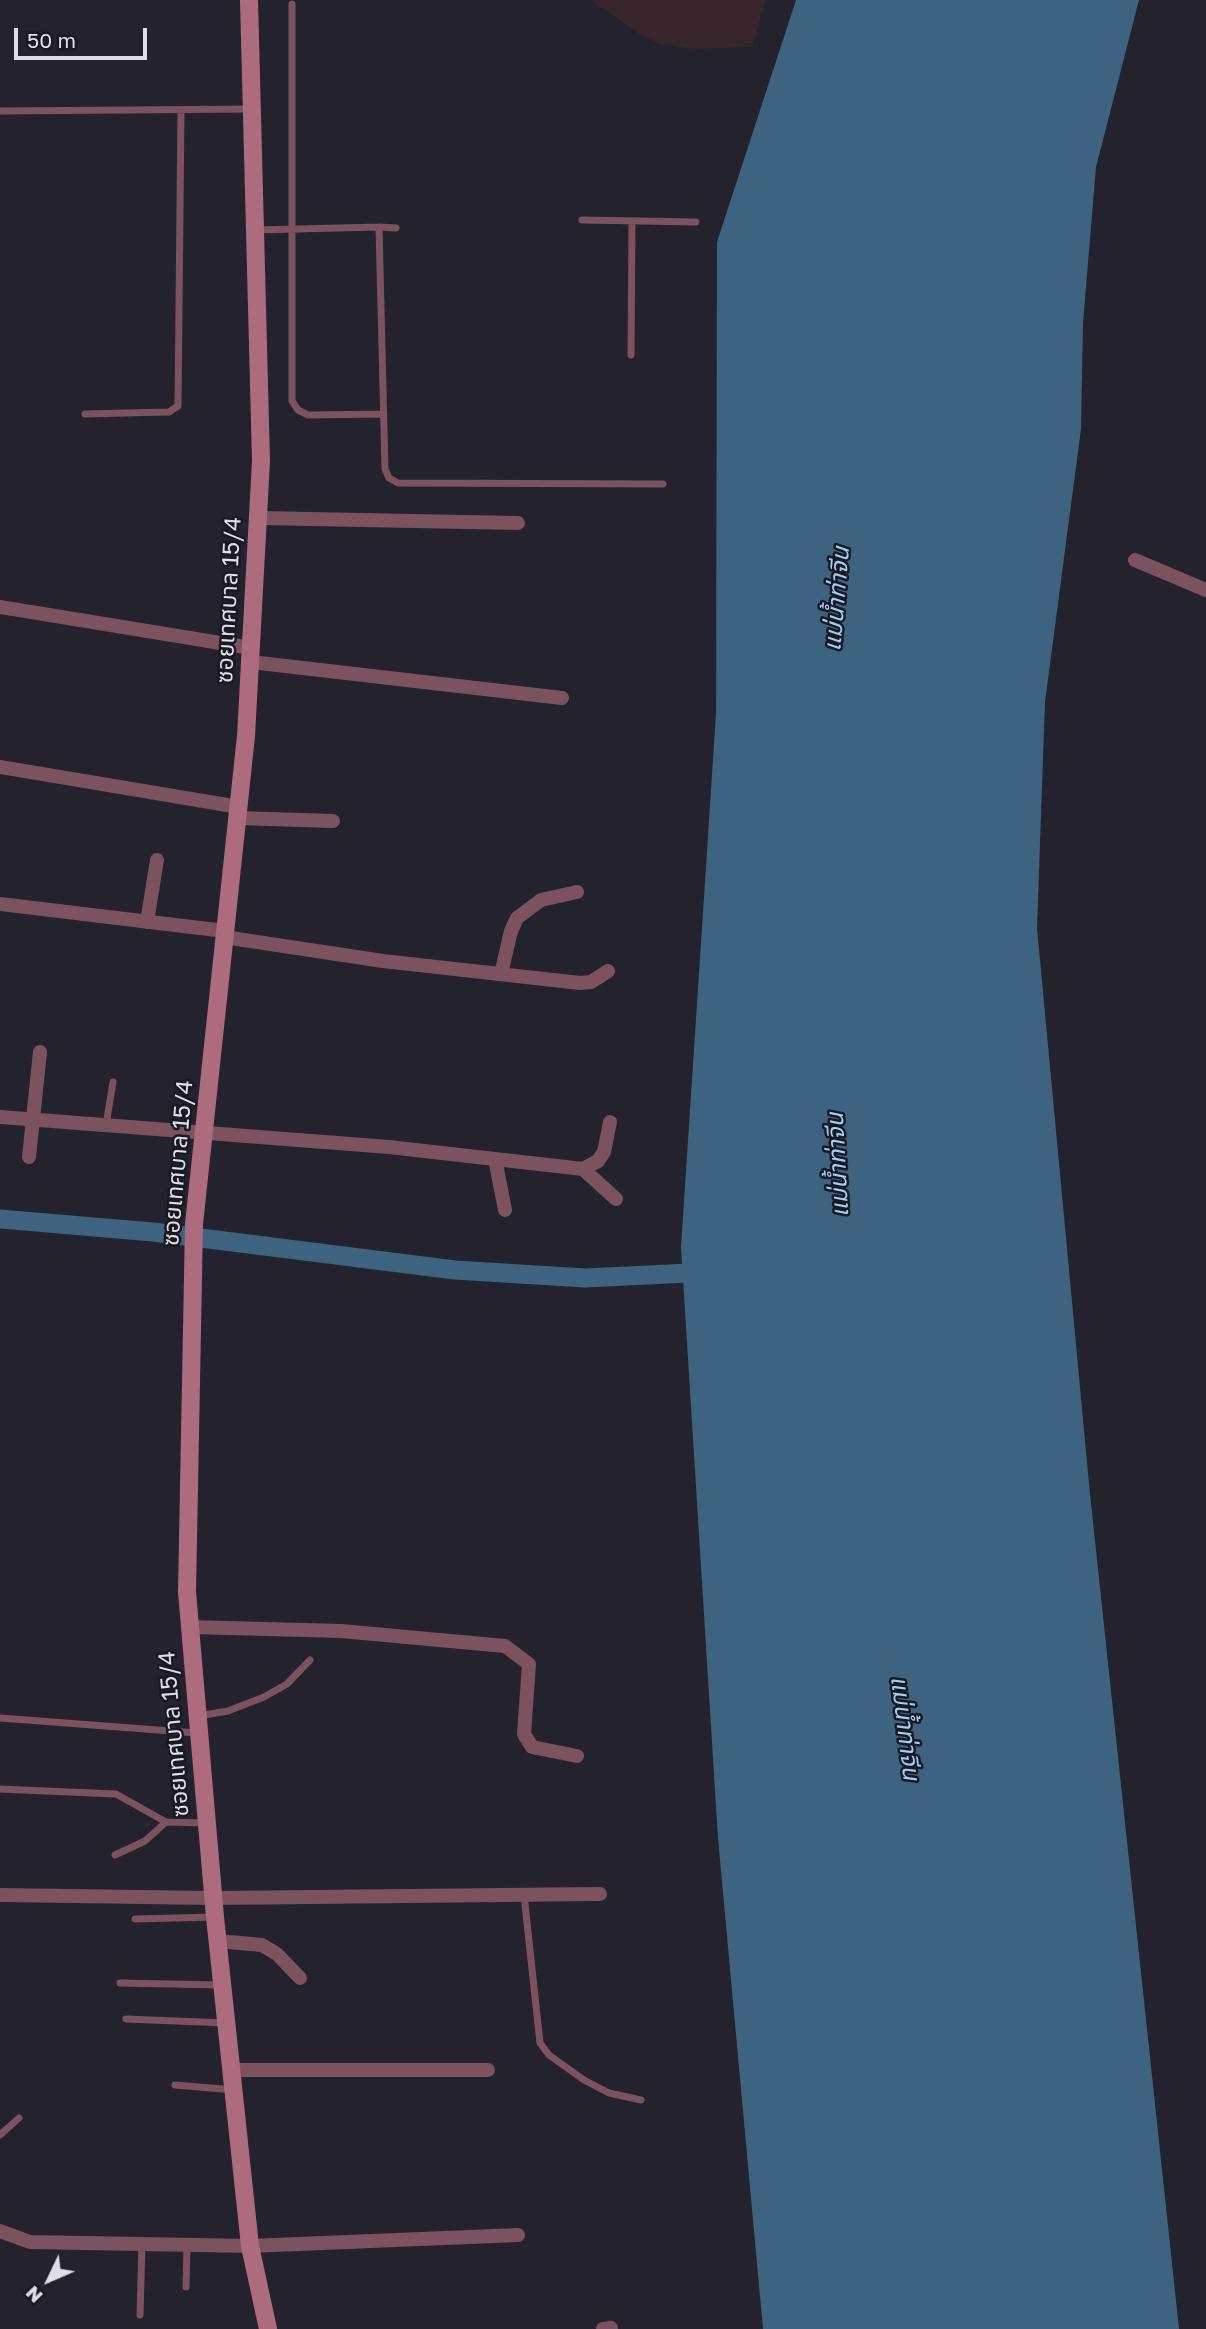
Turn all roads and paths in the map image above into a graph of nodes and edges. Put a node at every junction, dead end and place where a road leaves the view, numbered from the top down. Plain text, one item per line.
1 (249, 0) edge
2 (292, 4) dead end
3 (253, 109) junction
4 (181, 110) junction
5 (0, 111) edge
6 (582, 220) dead end
7 (632, 221) junction
8 (696, 222) dead end
9 (379, 227) junction
10 (396, 228) dead end
11 (256, 230) junction
12 (292, 230) junction
13 (631, 355) dead end
14 (85, 414) dead end
15 (383, 414) junction
16 (663, 484) dead end
17 (258, 517) junction
18 (518, 523) dead end
19 (1135, 560) dead end
20 (1206, 590) edge
21 (0, 607) edge
22 (251, 655) junction
23 (562, 698) dead end
24 (0, 767) edge
25 (239, 812) junction
26 (333, 821) dead end
27 (157, 860) dead end
28 (577, 892) dead end
29 (0, 904) edge
30 (147, 922) junction
31 (225, 934) junction
32 (608, 971) dead end
33 (501, 974) junction
34 (40, 1052) dead end
35 (113, 1082) dead end
36 (0, 1117) edge
37 (35, 1119) junction
38 (610, 1122) dead end
39 (106, 1125) junction
40 (205, 1133) junction
41 (29, 1157) dead end
42 (495, 1159) junction
43 (583, 1169) junction
44 (616, 1199) dead end
45 (505, 1210) dead end
46 (190, 1627) junction
47 (310, 1660) dead end
48 (0, 1718) edge
49 (197, 1725) junction
50 (577, 1756) dead end
51 (0, 1789) edge
52 (166, 1822) junction
53 (206, 1823) junction
54 (115, 1855) dead end
55 (524, 1894) junction
56 (600, 1894) dead end
57 (0, 1895) edge
58 (213, 1898) junction
59 (215, 1917) junction
60 (135, 1919) dead end
61 (218, 1941) junction
62 (300, 1978) dead end
63 (120, 1983) dead end
64 (223, 1985) junction
65 (125, 2019) dead end
66 (227, 2023) junction
67 (233, 2070) junction
68 (488, 2070) dead end
69 (175, 2085) dead end
70 (234, 2090) junction
71 (641, 2100) dead end
72 (19, 2118) dead end
73 (0, 2136) edge
74 (0, 2231) edge
75 (518, 2235) dead end
76 (142, 2243) junction
77 (187, 2244) junction
78 (250, 2246) junction
79 (186, 2287) dead end
80 (140, 2315) dead end
81 (268, 2329) edge

1 - 3 street, ซอยเทศบาล 15/4
2 - 12 lane
3 - 4 lane
3 - 11 street, ซอยเทศบาล 15/4
4 - 5 lane
4 - 14 lane
6 - 7 lane
7 - 8 lane
7 - 13 lane
9 - 10 lane
9 - 12 lane
9 - 15 lane
11 - 12 lane
11 - 17 street, ซอยเทศบาล 15/4
12 - 15 lane
15 - 16 lane
17 - 18 street
17 - 22 street, ซอยเทศบาล 15/4
19 - 20 street
21 - 22 street
22 - 23 street
22 - 25 street, ซอยเทศบาล 15/4
24 - 25 street
25 - 26 street
25 - 31 street, ซอยเทศบาล 15/4
27 - 30 street
28 - 33 street
29 - 30 street
30 - 31 street
31 - 33 street
31 - 40 street, ซอยเทศบาล 15/4
32 - 33 street
34 - 37 street
35 - 39 lane
36 - 37 street
37 - 39 street
37 - 41 street
38 - 43 street
39 - 40 street
40 - 42 street
40 - 46 street, ซอยเทศบาล 15/4
42 - 43 street
42 - 45 street
43 - 44 street
46 - 49 street, ซอยเทศบาล 15/4
46 - 50 street
47 - 49 lane
48 - 49 lane
49 - 53 street, ซอยเทศบาล 15/4
51 - 52 lane
52 - 53 lane
52 - 54 lane
53 - 58 street, ซอยเทศบาล 15/4
55 - 56 street
55 - 58 street
55 - 71 lane
57 - 58 street
58 - 59 street, ซอยเทศบาล 15/4
59 - 60 lane
59 - 61 street, ซอยเทศบาล 15/4
61 - 62 street
61 - 64 street, ซอยเทศบาล 15/4
63 - 64 lane
64 - 66 street, ซอยเทศบาล 15/4
65 - 66 lane
66 - 67 street, ซอยเทศบาล 15/4
67 - 68 street
67 - 70 street, ซอยเทศบาล 15/4
69 - 70 lane
70 - 78 street, ซอยเทศบาล 15/4
72 - 73 lane
74 - 76 street
75 - 78 street
76 - 77 street
76 - 80 lane
77 - 78 street
77 - 79 lane
78 - 81 street, ซอยเทศบาล 15/4

